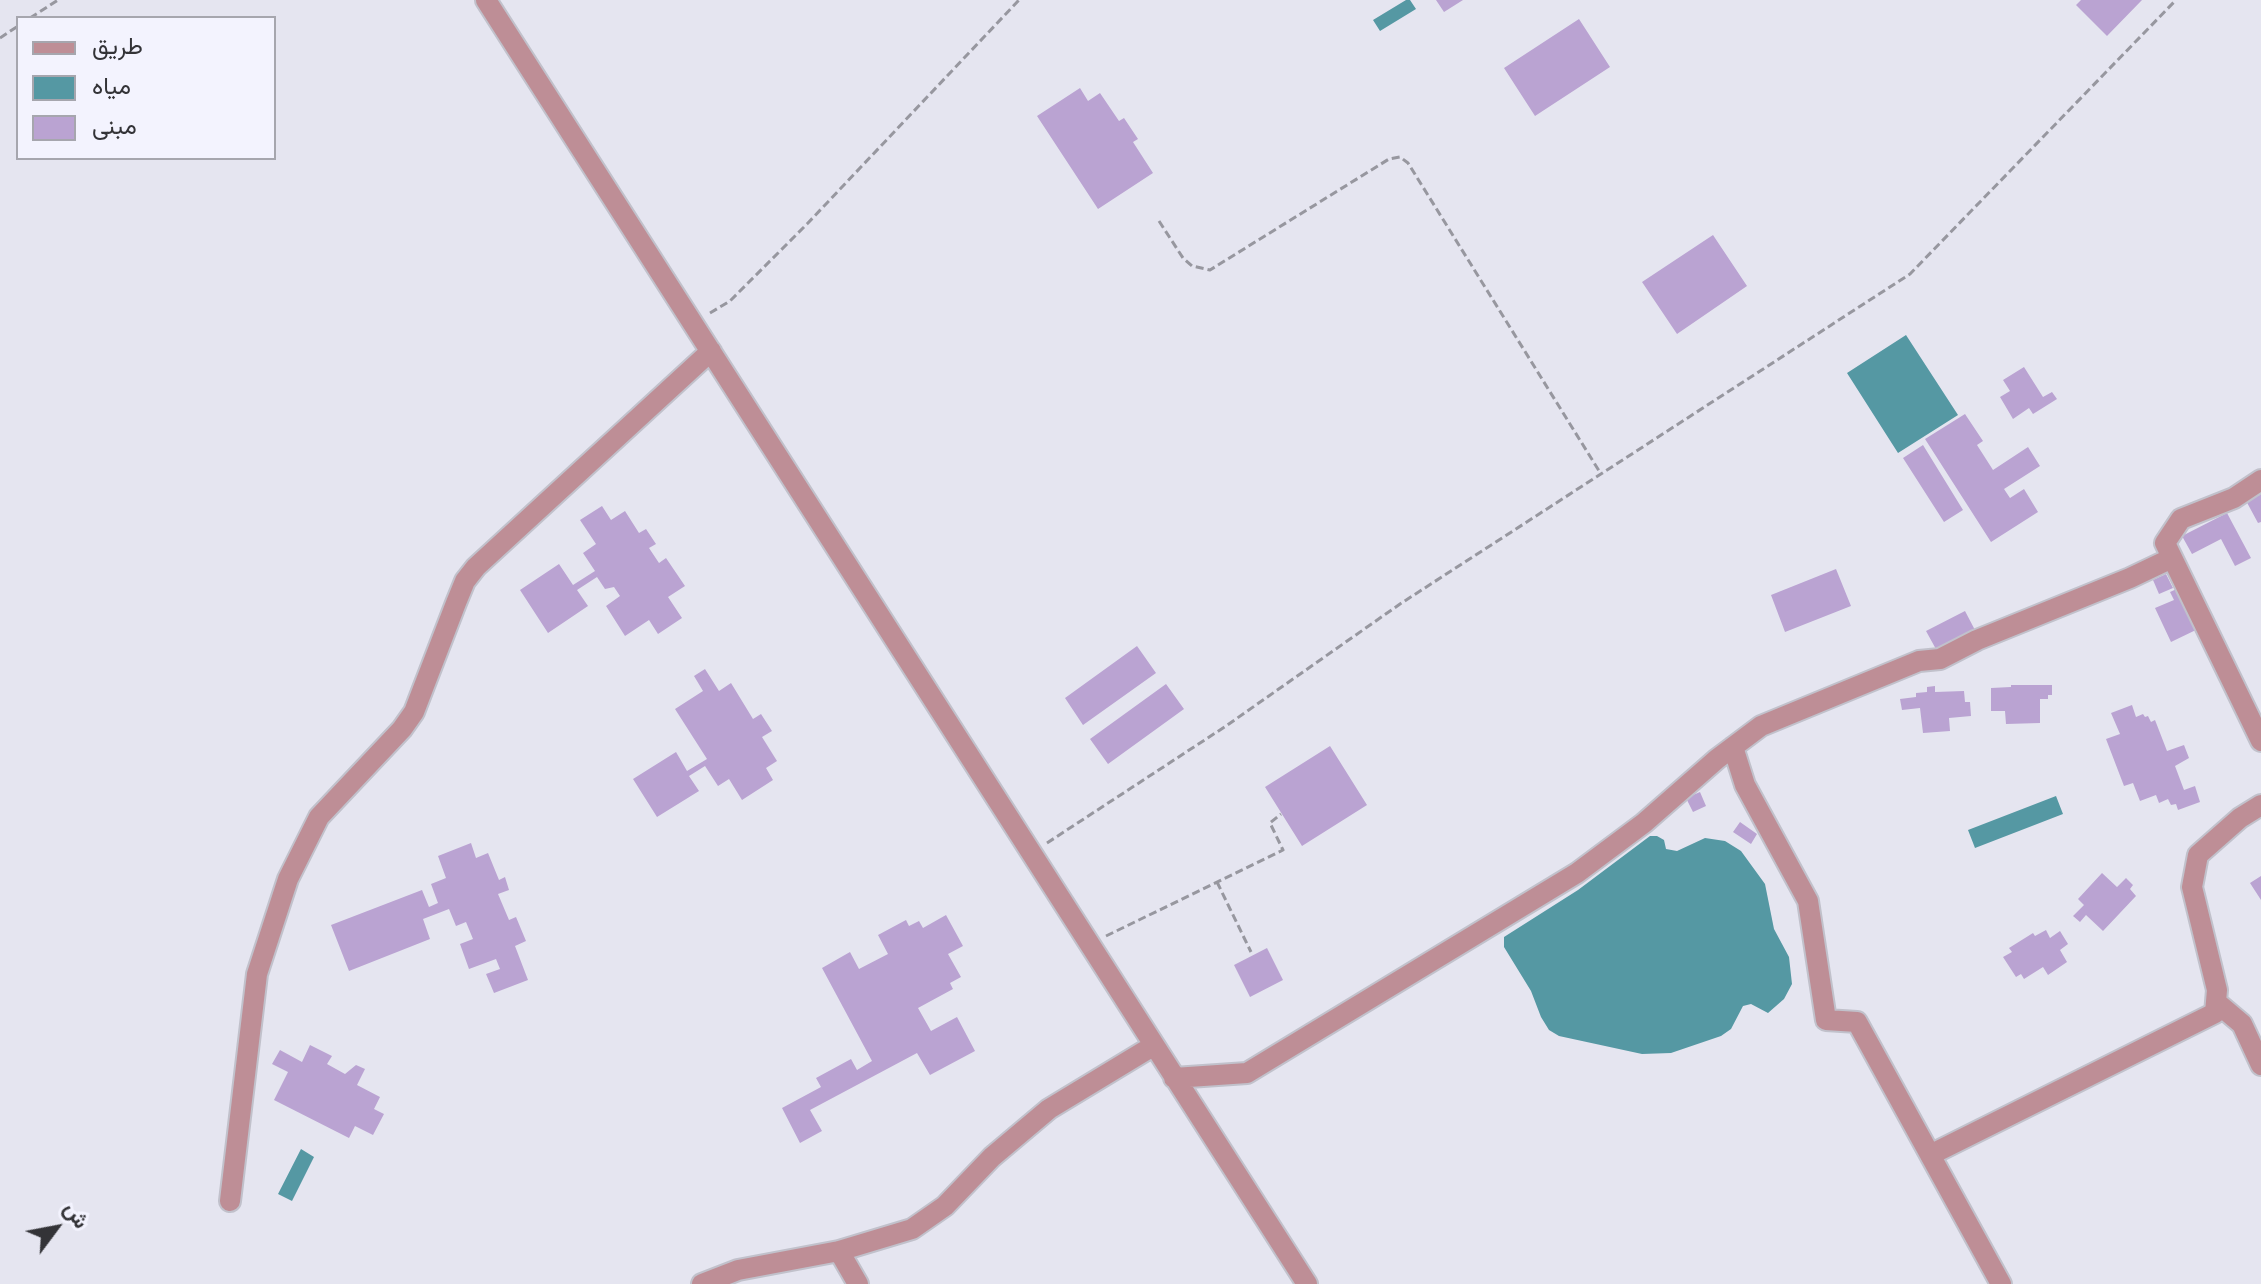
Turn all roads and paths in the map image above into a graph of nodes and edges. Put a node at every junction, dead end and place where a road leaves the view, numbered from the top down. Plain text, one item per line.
1 (58, 0) edge
2 (486, 0) edge
3 (1019, 0) edge
4 (2176, 0) edge
5 (33, 16) edge
6 (1159, 221) dead end
7 (692, 321) junction
8 (711, 351) junction
9 (1601, 474) junction
10 (2261, 480) edge
11 (2172, 558) junction
12 (2261, 741) edge
13 (1733, 747) junction
14 (2261, 805) edge
15 (1281, 814) dead end
16 (1030, 853) junction
17 (1217, 882) junction
18 (1089, 945) junction
19 (1251, 952) dead end
20 (2216, 1002) junction
21 (1153, 1046) junction
22 (2261, 1065) edge
23 (1174, 1078) junction
24 (1930, 1155) junction
25 (230, 1201) dead end
26 (839, 1251) junction
27 (702, 1284) edge
28 (858, 1284) edge
29 (1307, 1284) edge
30 (2001, 1284) edge

1 - 5 path
2 - 7 street
3 - 7 path
4 - 9 path
6 - 9 path
7 - 8 street
8 - 16 street
8 - 25 street
9 - 16 path
10 - 11 street
11 - 12 street
11 - 13 street
13 - 23 street
13 - 24 street
14 - 20 street
15 - 17 path
16 - 18 street
17 - 18 path
17 - 19 path
18 - 21 street
20 - 22 street
20 - 24 street
21 - 23 street
21 - 26 street
23 - 29 street
24 - 30 street
26 - 27 street
26 - 28 street

